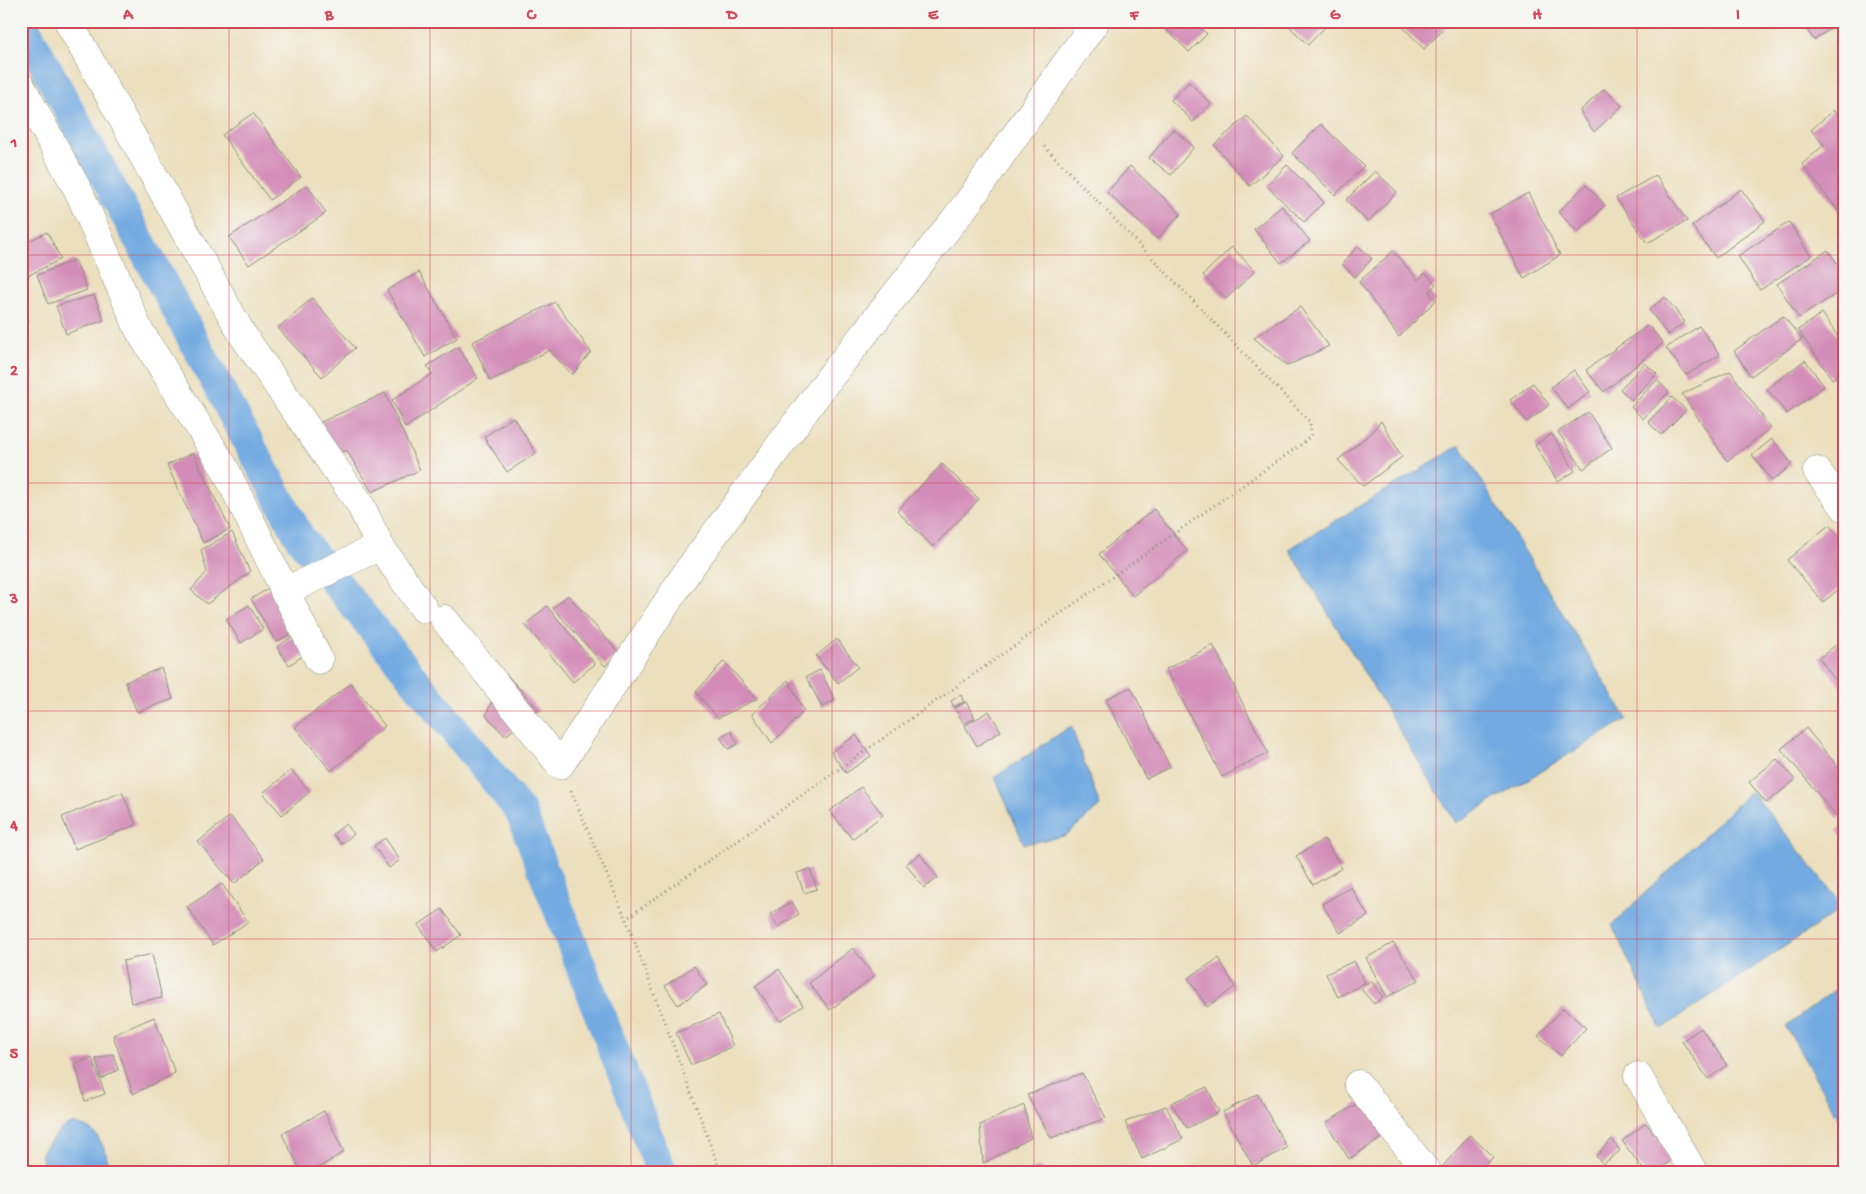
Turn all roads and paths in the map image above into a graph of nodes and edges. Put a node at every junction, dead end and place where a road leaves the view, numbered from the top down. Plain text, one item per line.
1 (68, 21) edge
2 (1096, 21) edge
3 (21, 86) edge
4 (1023, 124) junction
5 (1817, 471) dead end
6 (1845, 508) edge
7 (380, 546) junction
8 (284, 592) junction
9 (319, 660) dead end
10 (560, 765) junction
11 (626, 919) junction
12 (1638, 1076) dead end
13 (1358, 1084) dead end
14 (720, 1173) edge
15 (1428, 1173) edge
16 (1694, 1173) edge

1 - 7 street
2 - 4 street
3 - 8 street
4 - 10 street
4 - 11 path
5 - 6 street
7 - 8 street
7 - 10 street
8 - 9 street
10 - 11 path
11 - 14 path
12 - 16 street
13 - 15 street

